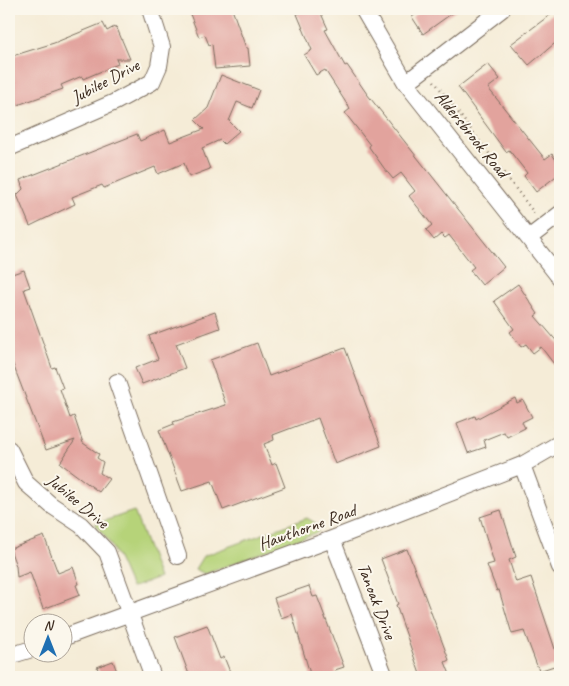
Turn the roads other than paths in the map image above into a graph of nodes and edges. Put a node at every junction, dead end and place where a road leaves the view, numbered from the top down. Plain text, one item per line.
1 (150, 9) edge
2 (363, 9) edge
3 (502, 9) edge
4 (406, 83) junction
5 (9, 148) edge
6 (560, 214) edge
7 (530, 237) junction
8 (560, 278) edge
9 (117, 382) dead end
10 (560, 443) edge
11 (9, 448) edge
12 (522, 466) junction
13 (332, 539) junction
14 (178, 556) dead end
15 (560, 567) edge
16 (130, 613) junction
17 (72, 634) edge
18 (22, 652) edge
19 (9, 656) edge
20 (153, 677) edge
21 (385, 677) edge

1 - 5 street, Jubilee Drive
2 - 4 street, Aldersbrook Road
3 - 4 street
4 - 7 street, Aldersbrook Road
6 - 7 street
7 - 8 street, Aldersbrook Road
9 - 14 street
10 - 12 street, Hawthorne Road
11 - 16 street, Jubilee Drive
12 - 13 street, Hawthorne Road
12 - 15 street
13 - 16 street, Hawthorne Road
13 - 21 street, Tanoak Drive
16 - 17 street, Hawthorne Road
16 - 20 street, Jubilee Drive
18 - 19 street

